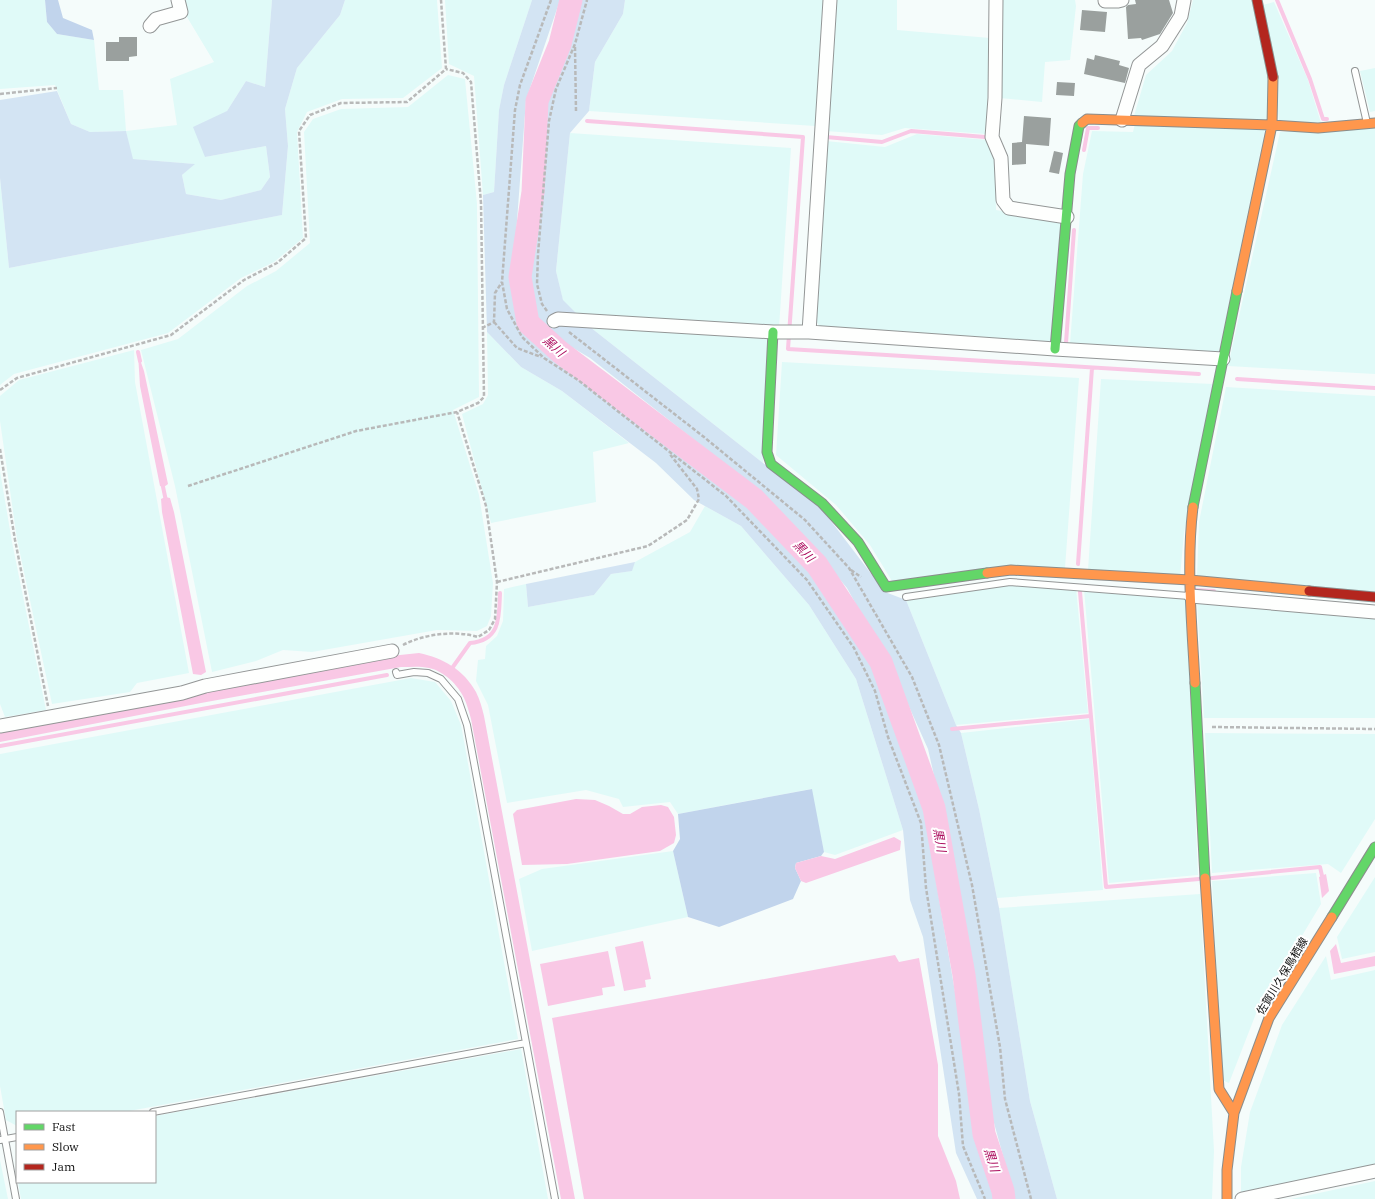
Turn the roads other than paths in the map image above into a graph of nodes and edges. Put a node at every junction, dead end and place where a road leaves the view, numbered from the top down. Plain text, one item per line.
1 (178, 0) edge
2 (830, 0) edge
3 (996, 0) edge
4 (1105, 0) edge
5 (1122, 0) edge
6 (1184, 0) edge
7 (1257, 0) edge
8 (150, 26) dead end
9 (1355, 71) dead end
10 (1122, 120) junction
11 (1371, 124) edge
12 (1272, 125) junction
13 (1067, 217) junction
14 (554, 321) road end
15 (773, 332) junction
16 (809, 332) junction
17 (1055, 349) junction
18 (1222, 365) junction
19 (1190, 580) junction
20 (1191, 596) junction
21 (906, 597) dead end
22 (1375, 597) edge
23 (1375, 612) edge
24 (392, 651) road end
25 (396, 672) dead end
26 (3, 725) edge
27 (1375, 847) edge
28 (526, 1043) junction
29 (156, 1111) edge
30 (0, 1112) edge
31 (1234, 1113) junction
32 (16, 1137) edge
33 (3, 1140) edge
34 (1375, 1170) edge
35 (16, 1199) edge
36 (555, 1199) edge
37 (1227, 1199) edge
38 (1242, 1199) edge

1 - 8 street
2 - 16 street
3 - 13 street
4 - 5 street
6 - 10 street
7 - 12 street
9 - 11 lane
10 - 12 street
10 - 13 street
11 - 12 street
12 - 18 street
13 - 17 street
14 - 15 street
15 - 16 street
15 - 19 street
16 - 17 street
17 - 18 street
18 - 19 street
19 - 20 street
19 - 22 street
20 - 21 lane
20 - 23 street
20 - 31 street
24 - 26 street
25 - 28 lane
27 - 31 street, 佐賀川久保鳥栖線
28 - 29 lane
28 - 36 lane
30 - 33 lane
31 - 37 street, 佐賀川久保鳥栖線
32 - 33 lane
33 - 35 lane
34 - 38 street

